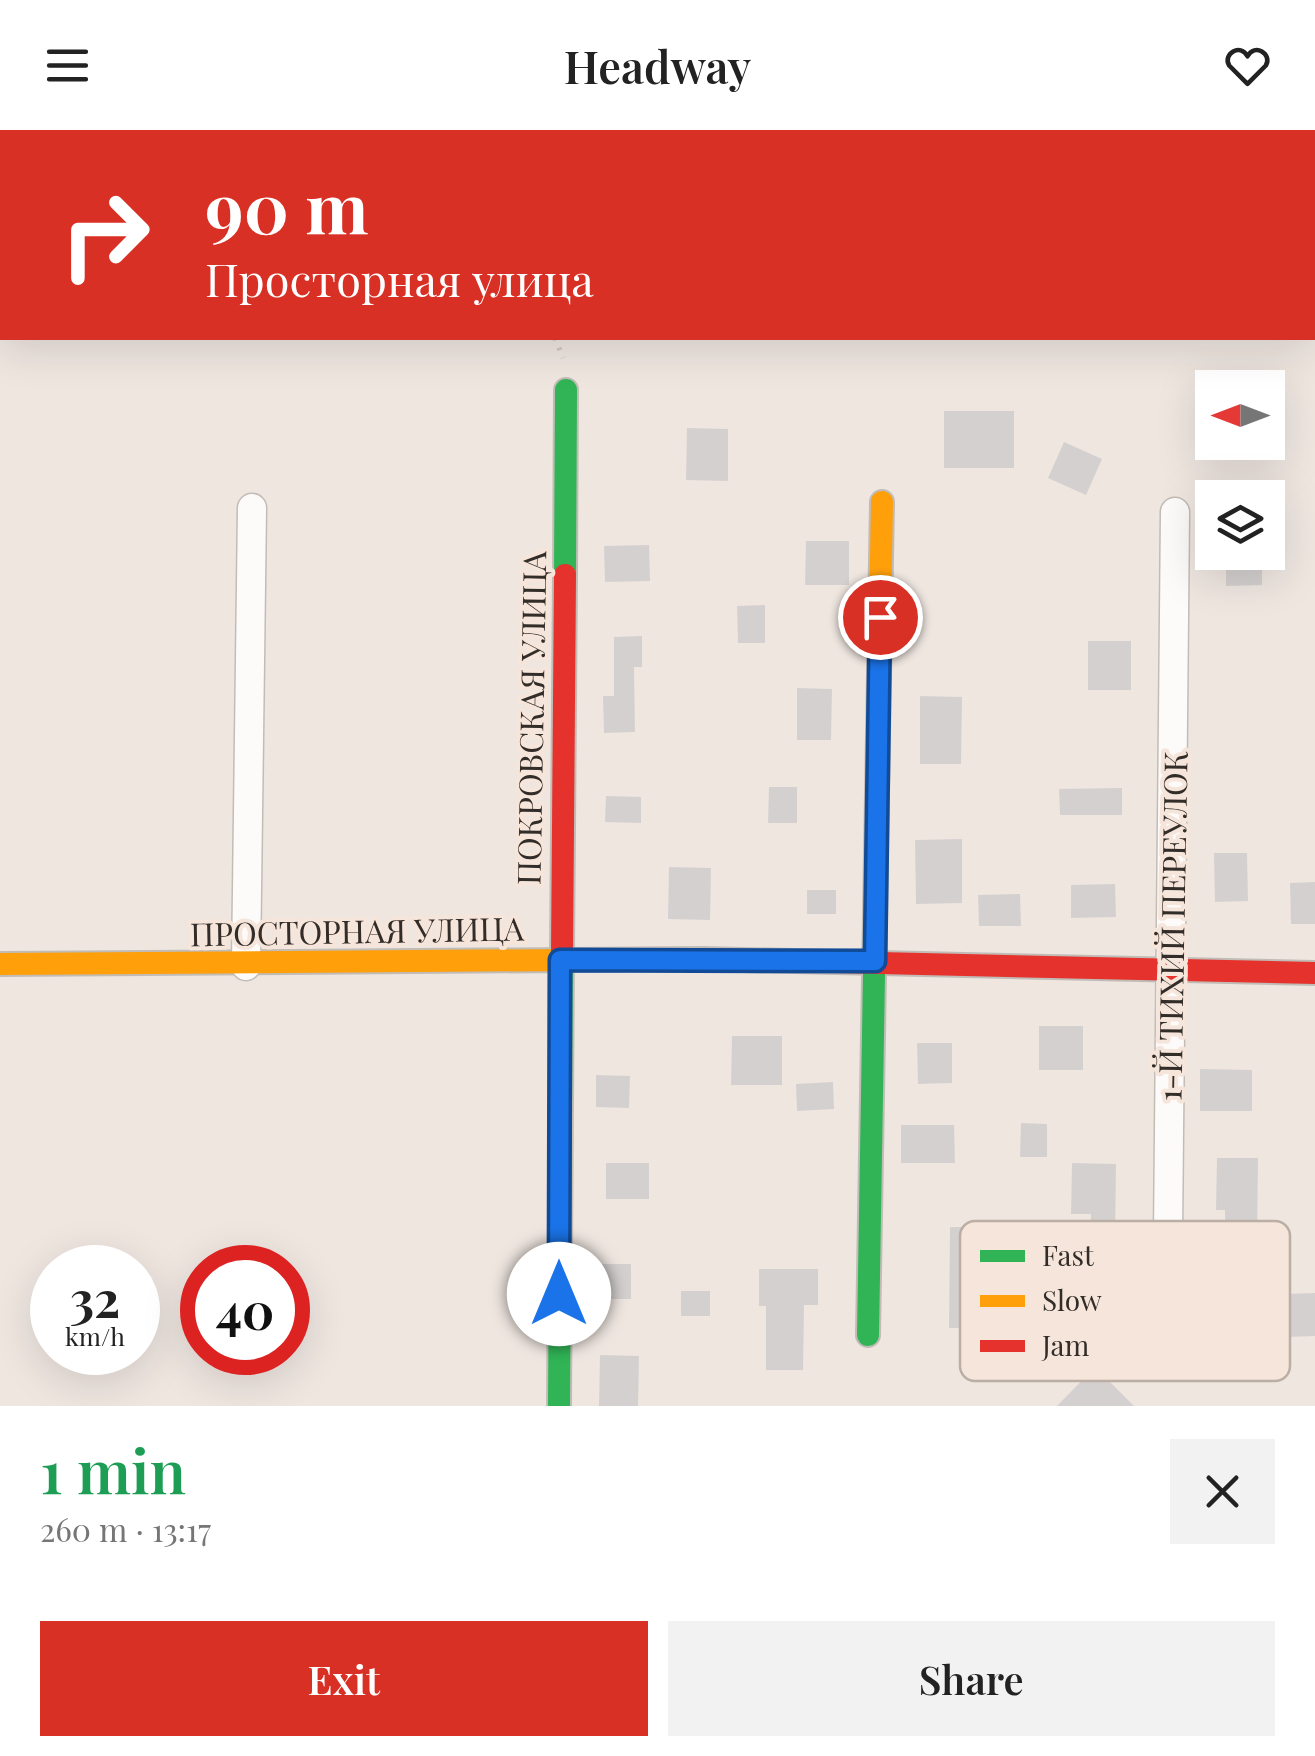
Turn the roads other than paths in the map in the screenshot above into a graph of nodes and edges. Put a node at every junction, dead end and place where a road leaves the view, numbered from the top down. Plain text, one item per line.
1 (566, 390) dead end
2 (882, 502) dead end
3 (252, 508) dead end
4 (1175, 512) dead end
5 (560, 960) junction
6 (875, 961) junction
7 (0, 964) edge
8 (246, 966) junction
9 (1171, 968) junction
10 (1315, 973) edge
11 (1168, 1221) edge
12 (868, 1335) dead end
13 (559, 1406) edge

1 - 5 street, ПОКРОВСКАЯ УЛИЦА
2 - 6 street
3 - 8 street
4 - 9 street, 1-Й ТИХИЙ ПЕРЕУЛОК
5 - 6 street, ПРОСТОРНАЯ УЛИЦА
5 - 8 street, ПРОСТОРНАЯ УЛИЦА
5 - 13 street, ПОКРОВСКАЯ УЛИЦА
6 - 9 street, ПРОСТОРНАЯ УЛИЦА
6 - 12 street
7 - 8 street, ПРОСТОРНАЯ УЛИЦА
9 - 10 street, ПРОСТОРНАЯ УЛИЦА
9 - 11 street, 1-Й ТИХИЙ ПЕРЕУЛОК

